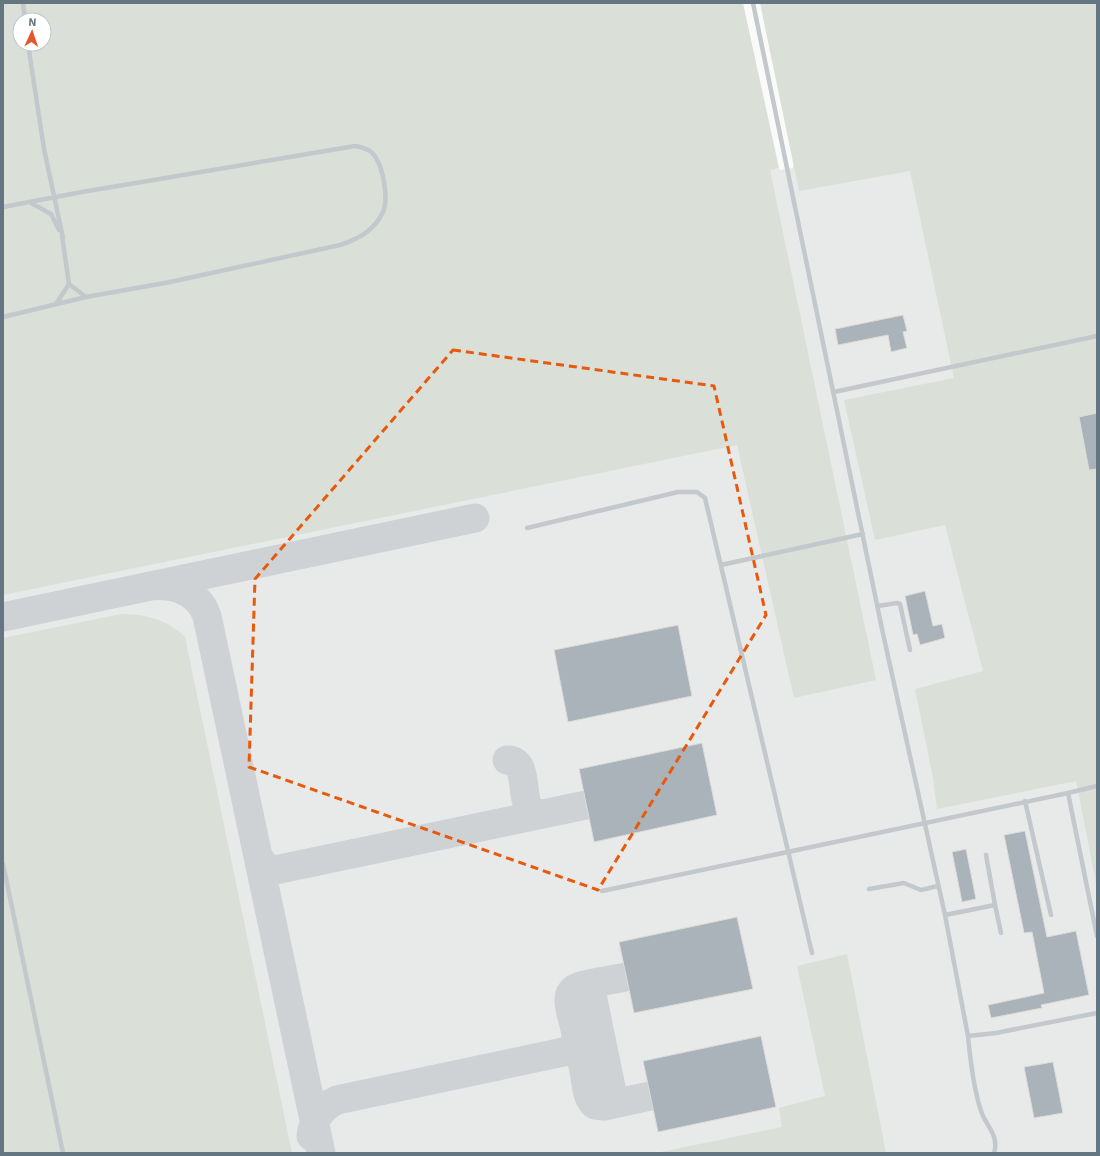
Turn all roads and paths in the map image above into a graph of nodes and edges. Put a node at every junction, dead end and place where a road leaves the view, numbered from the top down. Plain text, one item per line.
1 (753, 3) edge
2 (29, 52) edge
3 (54, 198) junction
4 (31, 203) junction
5 (3, 207) edge
6 (63, 238) junction
7 (69, 284) junction
8 (86, 297) junction
9 (56, 304) junction
10 (3, 317) edge
11 (1097, 336) edge
12 (834, 392) junction
13 (527, 528) dead end
14 (863, 534) junction
15 (721, 565) junction
16 (878, 606) junction
17 (910, 650) dead end
18 (1097, 786) edge
19 (1068, 792) junction
20 (1025, 801) junction
21 (924, 823) junction
22 (788, 851) junction
23 (986, 855) dead end
24 (3, 864) edge
25 (938, 886) junction
26 (869, 889) dead end
27 (602, 891) dead end
28 (995, 905) junction
29 (945, 915) junction
30 (1052, 915) dead end
31 (1001, 933) dead end
32 (1097, 936) edge
33 (812, 953) dead end
34 (1097, 1013) edge
35 (968, 1036) junction
36 (63, 1153) edge
37 (994, 1153) edge

1 - 12 lane
2 - 3 lane
3 - 4 lane
3 - 6 lane
3 - 8 lane
4 - 5 lane
4 - 6 lane
6 - 7 lane
7 - 8 lane
7 - 9 lane
8 - 9 lane
9 - 10 lane
11 - 12 lane
12 - 14 lane
13 - 15 lane
14 - 15 lane
14 - 16 lane
15 - 22 lane
16 - 17 lane
16 - 21 lane
18 - 19 lane
19 - 20 lane
19 - 32 lane
20 - 21 lane
20 - 30 lane
21 - 22 lane
21 - 25 lane
22 - 27 lane
22 - 33 lane
23 - 28 lane
24 - 36 lane
25 - 26 lane
25 - 29 lane
28 - 29 lane
28 - 31 lane
29 - 35 lane
34 - 35 lane
35 - 37 lane

